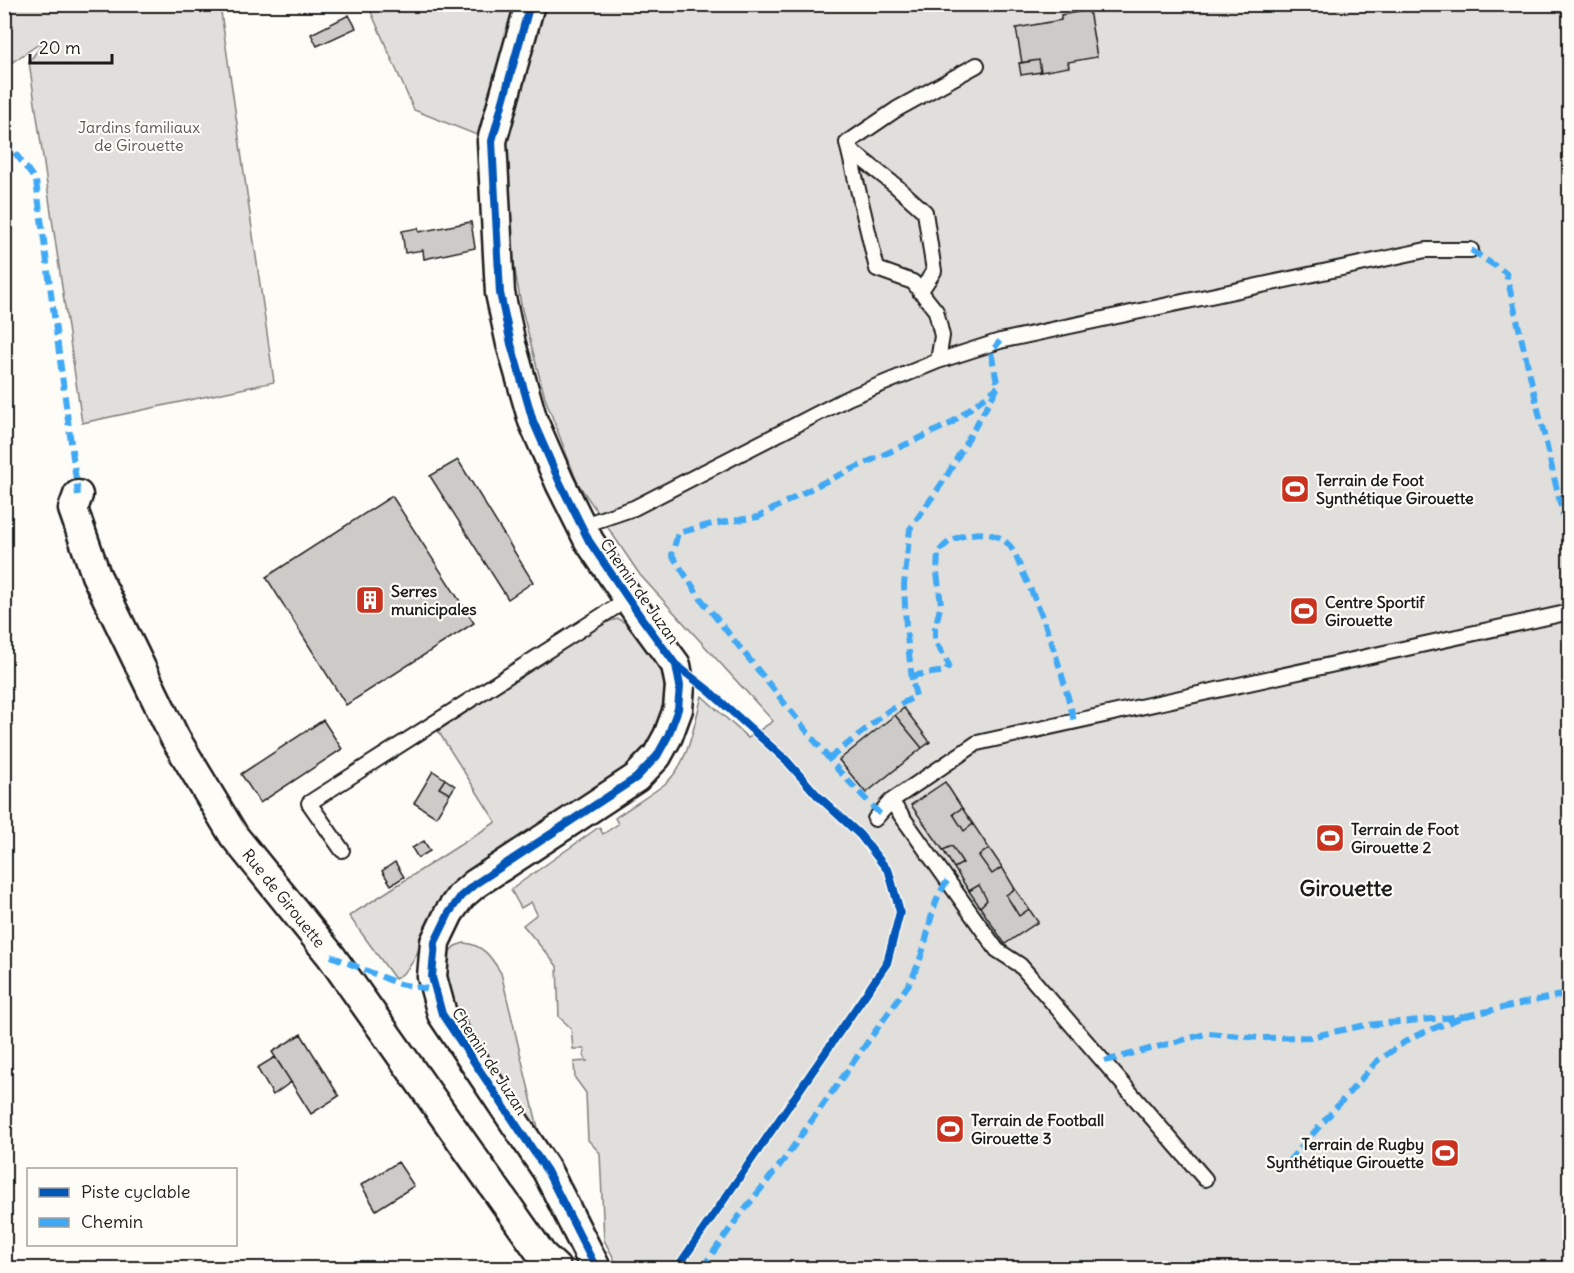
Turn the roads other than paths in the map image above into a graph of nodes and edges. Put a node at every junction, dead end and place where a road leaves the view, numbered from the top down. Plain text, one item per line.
1 (530, 4) edge
2 (976, 65) dead end
3 (848, 148) junction
4 (1471, 250) dead end
5 (920, 292) junction
6 (938, 361) junction
7 (78, 495) dead end
8 (581, 526) junction
9 (628, 599) junction
10 (1569, 612) edge
11 (891, 801) junction
12 (875, 819) dead end
13 (342, 850) dead end
14 (1205, 1179) dead end
15 (555, 1269) edge
16 (596, 1269) edge

1 - 8 street, Chemin de Juzan
2 - 3 lane
3 - 5 lane
3 - 5 lane
4 - 6 lane
5 - 6 lane
6 - 8 lane
7 - 15 street, Rue de Girouette
8 - 9 street, Chemin de Juzan
9 - 13 lane
9 - 16 street, Chemin de Juzan
10 - 11 lane
11 - 12 lane
11 - 14 lane

